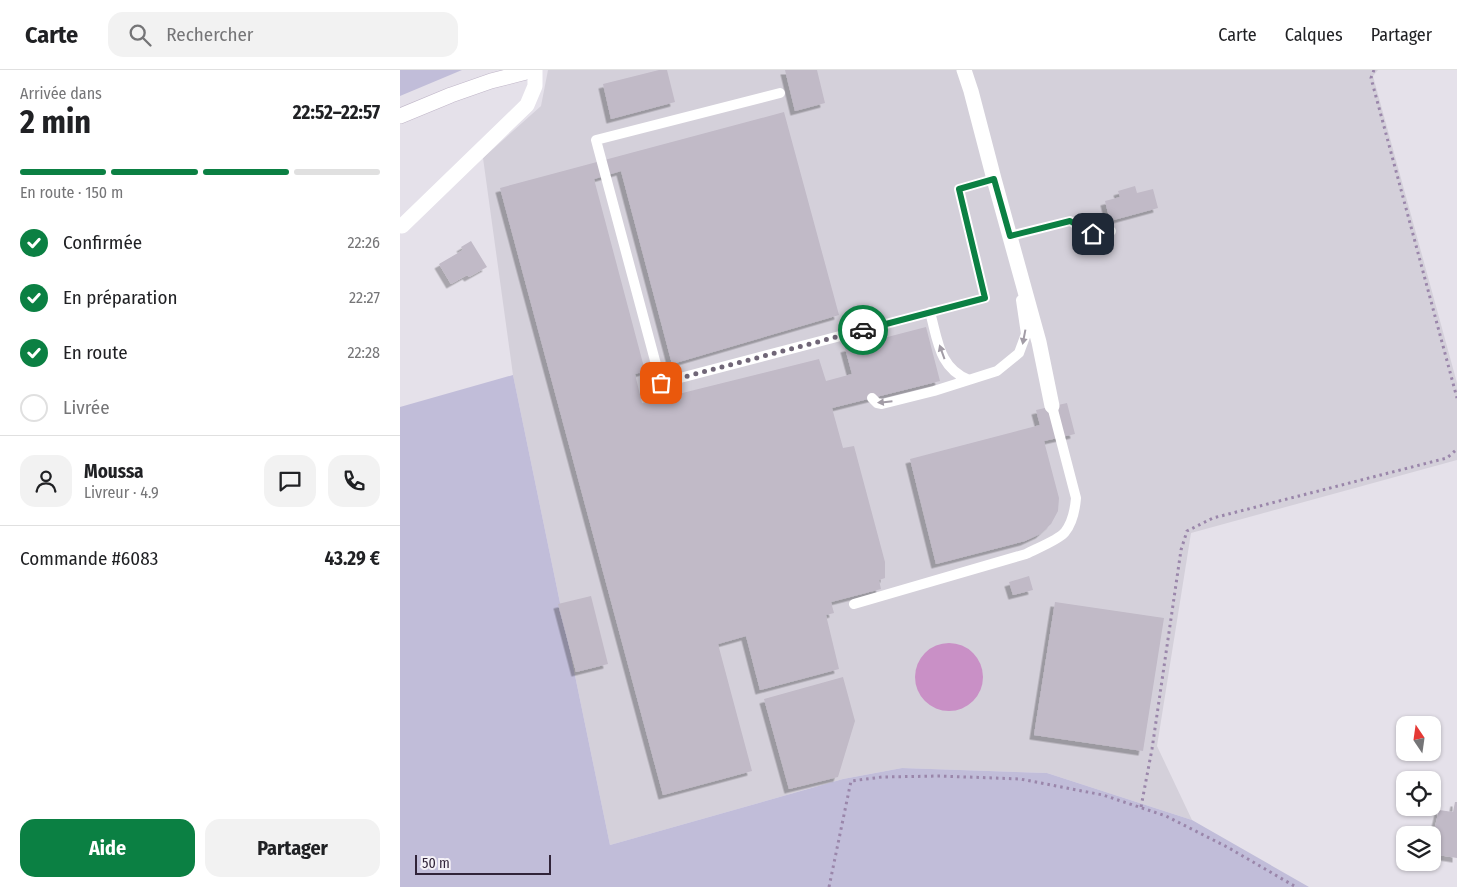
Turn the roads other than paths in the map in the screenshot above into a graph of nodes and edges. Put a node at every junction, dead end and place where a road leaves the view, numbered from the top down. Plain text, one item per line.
1 (534, 70) edge
2 (964, 70) edge
3 (780, 93) dead end
4 (400, 116) edge
5 (994, 179) junction
6 (402, 226) dead end
7 (1111, 231) dead end
8 (1010, 236) junction
9 (1015, 254) junction
10 (930, 312) junction
11 (854, 332) junction
12 (857, 345) dead end
13 (969, 380) junction
14 (872, 398) dead end
15 (1052, 406) joint
16 (854, 604) dead end

1 - 4 street
1 - 6 street
2 - 5 street
3 - 11 lane
5 - 8 street
5 - 10 lane
7 - 8 lane
8 - 9 street
9 -> 13 lane
9 - 15 street
10 - 11 lane
13 -> 10 lane
11 - 12 lane
13 -> 14 lane
15 - 16 lane

